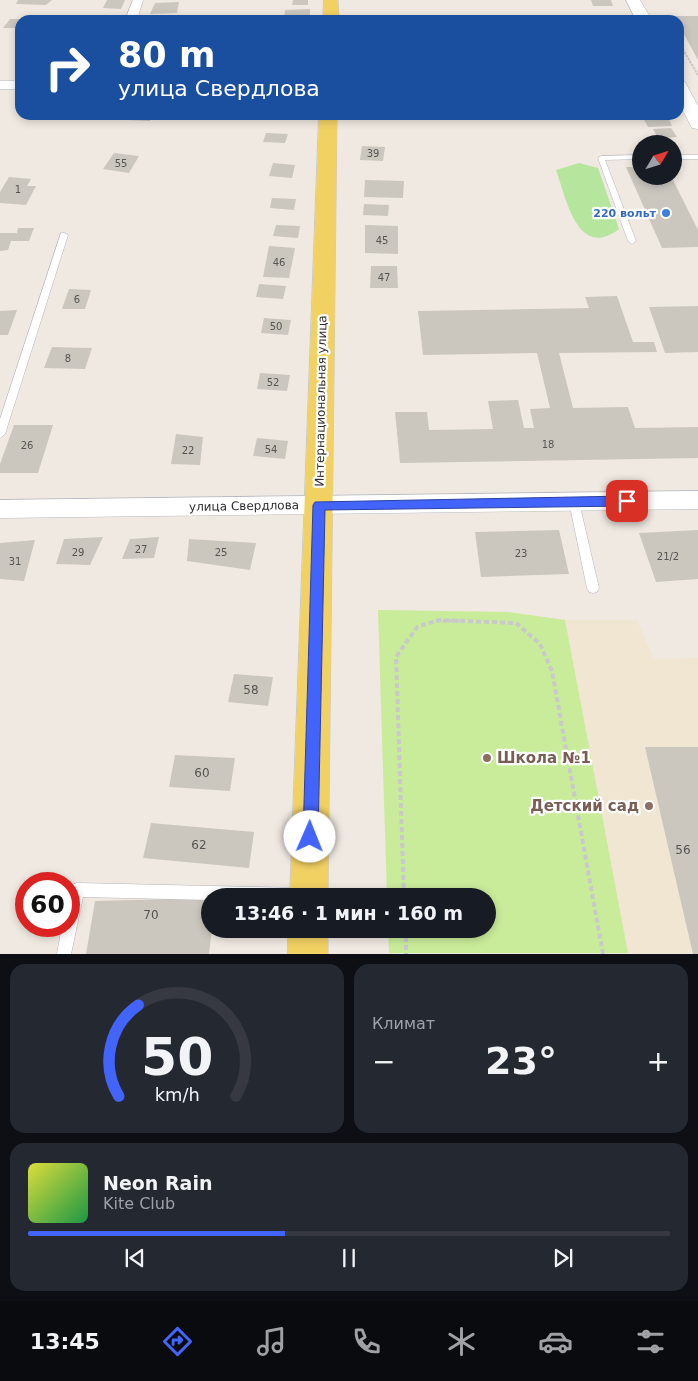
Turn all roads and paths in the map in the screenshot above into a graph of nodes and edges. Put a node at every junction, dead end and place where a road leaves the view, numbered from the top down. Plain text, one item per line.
1 (138, 0) edge
2 (331, 0) edge
3 (633, 0) edge
4 (133, 15) edge
5 (331, 15) edge
6 (641, 15) edge
7 (684, 51) edge
8 (698, 75) edge
9 (698, 79) edge
10 (684, 80) edge
11 (0, 85) edge
12 (15, 85) edge
13 (684, 96) edge
14 (328, 120) edge
15 (698, 124) edge
16 (632, 157) edge
17 (682, 157) edge
18 (698, 157) edge
19 (64, 236) dead end
20 (632, 241) dead end
21 (0, 434) edge
22 (698, 500) edge
23 (574, 502) junction
24 (319, 505) junction
25 (0, 509) edge
26 (593, 588) dead end
27 (309, 888) edge
28 (404, 888) edge
29 (201, 899) edge
30 (308, 938) edge
31 (406, 938) edge
32 (64, 954) edge
33 (308, 954) edge
34 (406, 954) edge
35 (603, 954) edge

1 - 4 street
2 - 5 main road
3 - 6 main road
7 - 8 path
9 - 10 main road
11 - 12 street
13 - 15 main road
14 - 24 main road, Интернациональная улица
16 - 20 lane
17 - 18 lane
19 - 21 lane
22 - 23 street, улица Свердлова
23 - 24 street, улица Свердлова
23 - 26 lane
24 - 25 street, улица Свердлова
24 - 27 main road, Интернациональная улица
28 - 35 path
29 - 32 lane
30 - 33 main road, Интернациональная улица
31 - 34 path

